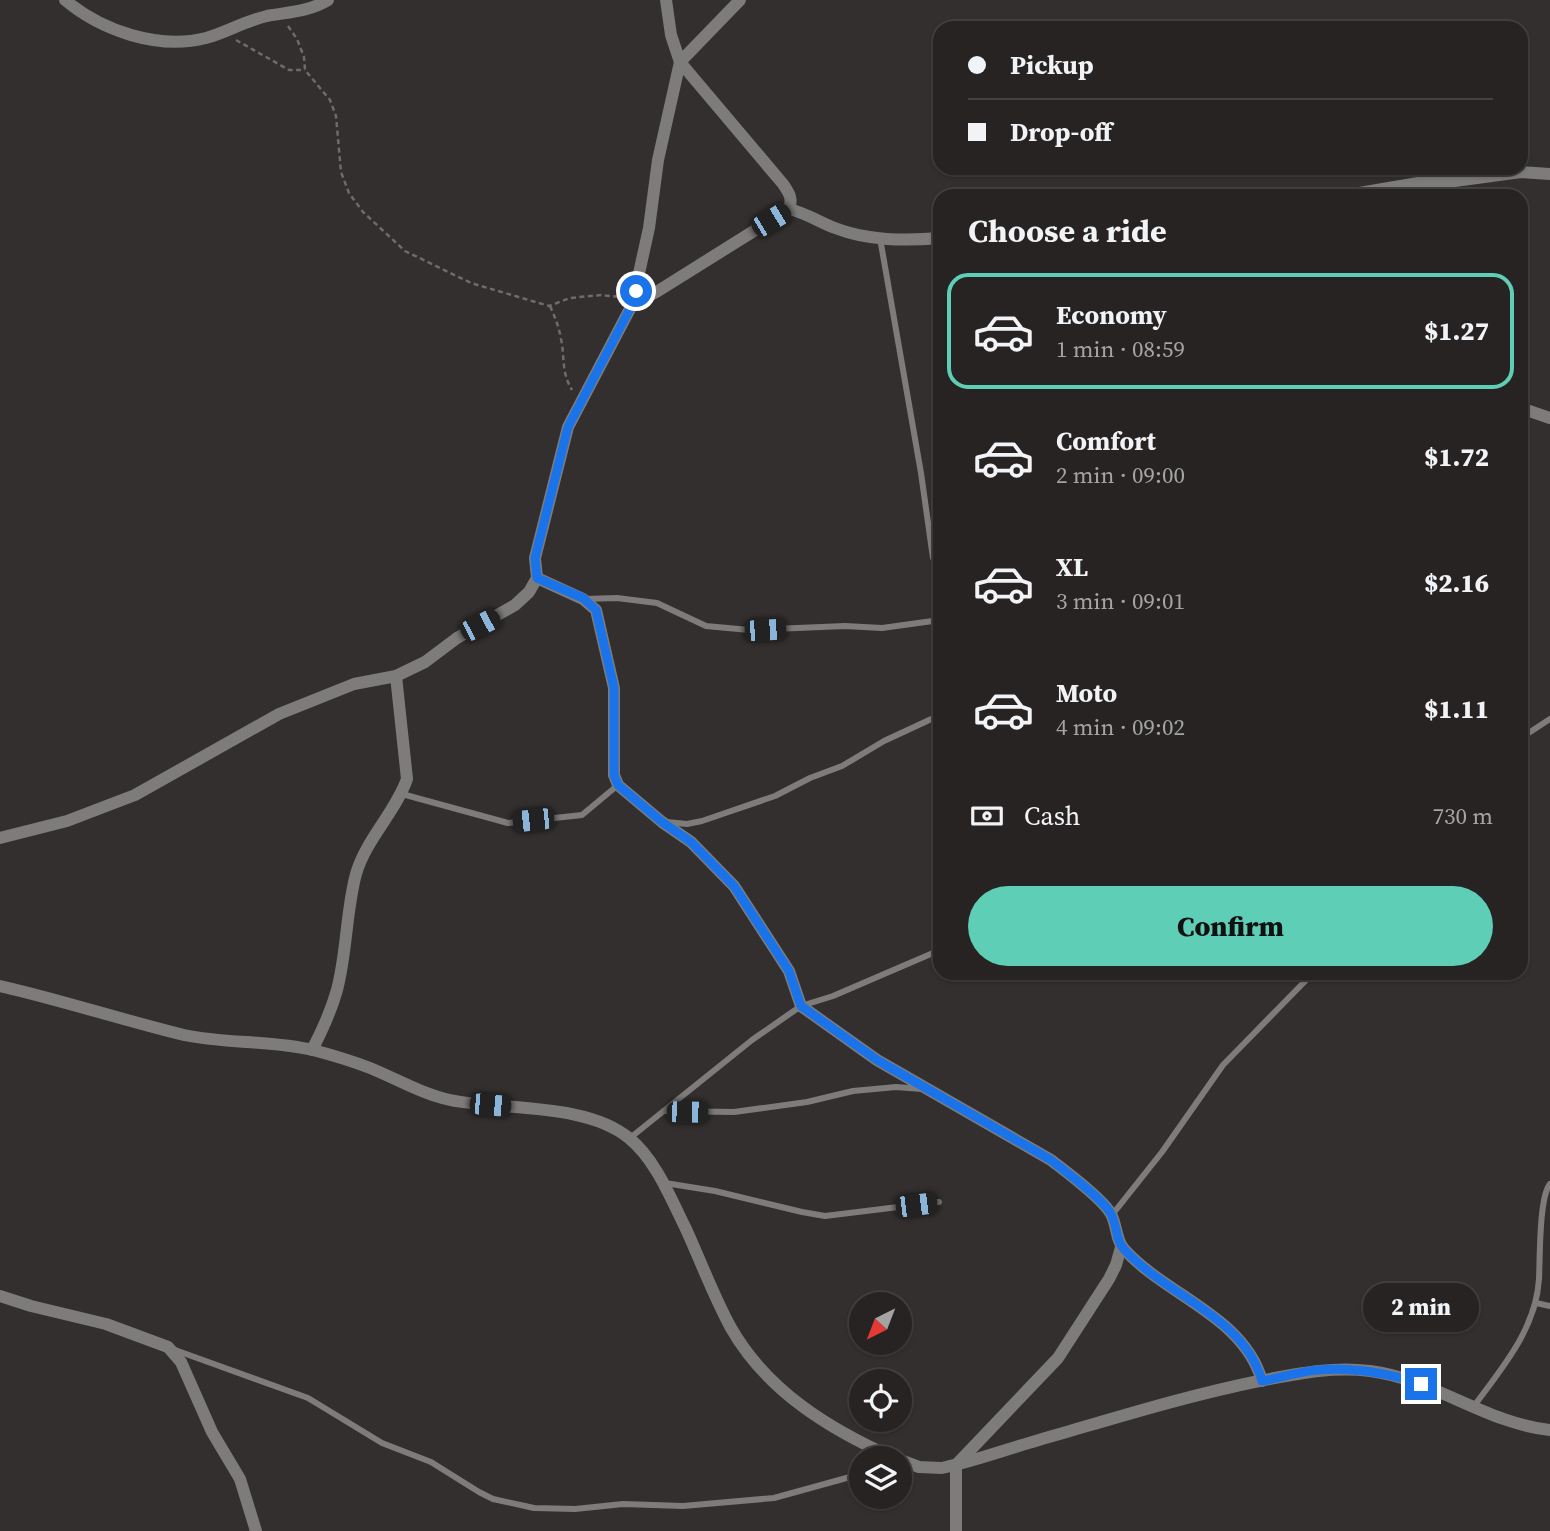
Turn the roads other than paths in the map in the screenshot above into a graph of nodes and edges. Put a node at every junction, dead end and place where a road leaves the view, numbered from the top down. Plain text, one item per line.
1 (65, 0) edge
2 (328, 0) edge
3 (666, 0) edge
4 (740, 0) edge
5 (680, 62) junction
6 (1528, 172) edge
7 (1550, 174) edge
8 (1499, 175) edge
9 (1383, 189) edge
10 (789, 209) junction
11 (880, 238) junction
12 (933, 239) edge
13 (632, 305) junction
14 (1528, 410) edge
15 (1550, 418) edge
16 (933, 558) edge
17 (537, 578) junction
18 (583, 598) junction
19 (933, 621) edge
20 (396, 676) junction
21 (933, 718) edge
22 (1550, 719) edge
23 (1528, 733) edge
24 (618, 785) junction
25 (402, 794) junction
26 (662, 822) junction
27 (0, 838) edge
28 (933, 953) edge
29 (1306, 980) edge
30 (0, 986) edge
31 (801, 1006) junction
32 (312, 1050) junction
33 (925, 1089) junction
34 (664, 1111) junction
35 (630, 1138) junction
36 (662, 1183) junction
37 (1550, 1184) edge
38 (939, 1202) dead end
39 (1112, 1215) junction
40 (1121, 1247) junction
41 (0, 1296) edge
42 (1536, 1303) junction
43 (1550, 1306) edge
44 (168, 1347) junction
45 (1262, 1381) junction
46 (1472, 1408) junction
47 (1550, 1430) edge
48 (871, 1446) edge
49 (912, 1464) edge
50 (956, 1465) junction
51 (849, 1477) edge
52 (256, 1531) edge
53 (956, 1531) edge

1 - 2 street
3 - 5 street
4 - 5 street
5 - 10 street
5 - 13 street
6 - 7 street
8 - 9 street
10 - 11 street
10 - 13 street
11 - 12 street
11 - 16 lane
13 - 17 street
14 - 15 street
17 - 18 street
17 - 20 street
18 - 19 lane
18 - 24 street
20 - 25 street
20 - 27 street
21 - 26 lane
22 - 23 lane
24 - 25 lane
24 - 26 street
25 - 32 street
26 - 31 street
28 - 31 lane
29 - 39 lane
30 - 32 street
31 - 33 street
31 - 34 lane
32 - 35 street
33 - 34 lane
33 - 39 street
34 - 35 lane
35 - 36 street
36 - 38 lane
36 - 48 street
37 - 42 lane
39 - 40 street
40 - 45 street
40 - 50 street
41 - 44 street
42 - 43 lane
42 - 46 lane
44 - 51 lane
44 - 52 street
45 - 46 street
45 - 50 street
46 - 47 street
49 - 50 street
50 - 53 street

